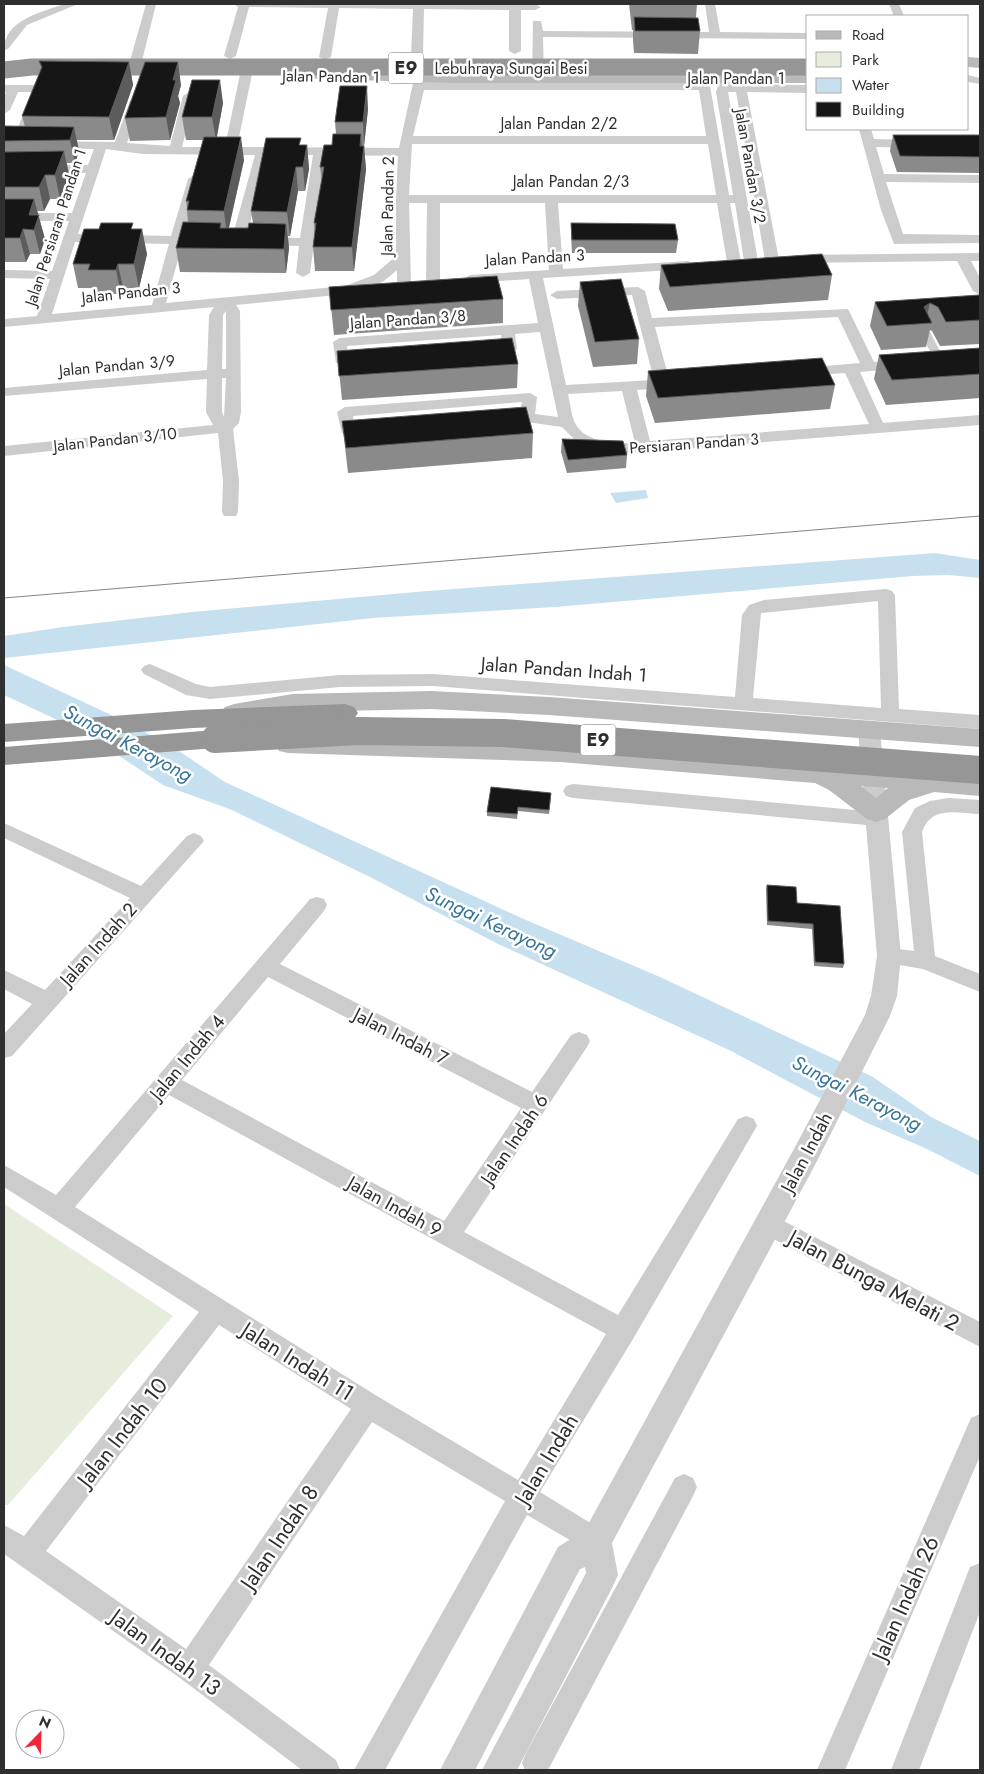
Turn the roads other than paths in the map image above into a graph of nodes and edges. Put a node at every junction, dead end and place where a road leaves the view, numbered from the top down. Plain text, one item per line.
1 (73, 4) edge
2 (151, 4) edge
3 (239, 4) edge
4 (244, 4) edge
5 (334, 4) edge
6 (710, 4) edge
7 (535, 5) edge
8 (419, 6) junction
9 (515, 6) junction
10 (538, 34) junction
11 (715, 35) junction
12 (806, 36) edge
13 (4, 47) edge
14 (515, 51) dead end
15 (230, 56) dead end
16 (325, 56) dead end
17 (136, 61) junction
18 (806, 62) edge
19 (806, 67) edge
20 (538, 71) junction
21 (806, 73) edge
22 (246, 74) junction
23 (7, 75) edge
24 (701, 76) junction
25 (412, 77) junction
26 (806, 78) edge
27 (141, 85) edge
28 (731, 85) junction
29 (192, 86) edge
30 (806, 89) edge
31 (4, 110) edge
32 (408, 128) junction
33 (865, 130) edge
34 (713, 140) junction
35 (869, 143) junction
36 (10, 144) edge
37 (934, 144) edge
38 (101, 146) junction
39 (120, 146) junction
40 (406, 146) junction
41 (175, 150) junction
42 (230, 150) junction
43 (262, 151) junction
44 (320, 151) junction
45 (200, 159) junction
46 (93, 169) junction
47 (4, 170) edge
48 (879, 178) junction
49 (980, 179) edge
50 (402, 199) junction
51 (434, 199) junction
52 (551, 199) junction
53 (723, 199) junction
54 (740, 199) junction
55 (4, 217) edge
56 (77, 217) junction
57 (178, 235) junction
58 (227, 235) junction
59 (307, 237) junction
60 (69, 238) junction
61 (980, 239) edge
62 (899, 240) junction
63 (404, 256) junction
64 (896, 257) junction
65 (910, 257) junction
66 (962, 257) junction
67 (980, 257) edge
68 (772, 260) junction
69 (751, 261) junction
70 (734, 262) junction
71 (720, 263) edge
72 (703, 264) edge
73 (303, 273) dead end
74 (4, 274) edge
75 (556, 274) junction
76 (57, 275) junction
77 (535, 275) junction
78 (440, 282) junction
79 (404, 285) junction
80 (350, 290) junction
81 (980, 291) edge
82 (557, 295) dead end
83 (225, 300) junction
84 (158, 307) junction
85 (216, 315) junction
86 (43, 319) junction
87 (4, 323) edge
88 (647, 323) junction
89 (546, 327) junction
90 (507, 329) junction
91 (924, 332) edge
92 (4, 336) edge
93 (485, 351) edge
94 (371, 358) edge
95 (956, 360) edge
96 (940, 361) junction
97 (869, 368) junction
98 (851, 369) junction
99 (233, 373) junction
100 (792, 373) edge
101 (214, 374) junction
102 (693, 381) edge
103 (663, 384) junction
104 (628, 385) junction
105 (561, 390) junction
106 (4, 392) edge
107 (527, 417) junction
108 (980, 420) edge
109 (567, 423) junction
110 (225, 428) junction
111 (878, 428) junction
112 (644, 447) junction
113 (4, 451) edge
114 (230, 512) dead end
115 (150, 670) dead end
116 (550, 698) junction
117 (744, 704) junction
118 (890, 713) junction
119 (189, 720) junction
120 (980, 722) edge
121 (814, 725) junction
122 (869, 730) junction
123 (4, 734) edge
124 (933, 735) junction
125 (980, 738) edge
126 (215, 739) junction
127 (980, 754) edge
128 (4, 756) edge
129 (980, 770) edge
130 (814, 774) junction
131 (873, 778) junction
132 (939, 783) junction
133 (980, 786) edge
134 (574, 791) dead end
135 (980, 808) edge
136 (877, 815) junction
137 (4, 830) edge
138 (194, 842) dead end
139 (142, 895) junction
140 (317, 905) dead end
141 (889, 956) junction
142 (925, 962) junction
143 (265, 966) junction
144 (4, 979) edge
145 (980, 983) edge
146 (47, 1001) junction
147 (579, 1041) dead end
148 (4, 1049) edge
149 (166, 1082) junction
150 (536, 1105) junction
151 (746, 1126) dead end
152 (4, 1176) edge
153 (58, 1210) junction
154 (768, 1224) junction
155 (448, 1236) junction
156 (216, 1310) junction
157 (624, 1331) junction
158 (980, 1335) edge
159 (368, 1405) junction
160 (980, 1427) edge
161 (684, 1487) dead end
162 (522, 1497) junction
163 (4, 1538) edge
164 (596, 1540) junction
165 (28, 1553) junction
166 (980, 1577) edge
167 (190, 1668) junction
168 (523, 1763) edge
169 (326, 1770) edge
170 (369, 1770) edge
171 (457, 1770) edge
172 (831, 1770) edge
173 (905, 1770) edge

1 - 13 street
2 - 17 street
3 - 4 street
4 - 5 street
4 - 15 street
5 - 8 street
5 - 16 street
6 - 11 street
7 - 9 street
7 - 10 street
8 - 9 street
8 - 25 street
9 - 14 street
10 - 11 street
10 - 20 street
11 - 12 street
17 - 23 main road, Jalan Pandan 1
17 - 25 main road, Jalan Pandan 1
18 - 24 main road, Jalan Pandan 1
19 - 23 highway, Lebuhraya Sungai Besi / E9, bridge
20 - 24 main road, Jalan Pandan 1
20 - 25 main road, Jalan Pandan 1
21 - 23 highway, Lebuhraya Sungai Besi / E9
22 - 23 main road, Jalan Pandan 1
22 - 25 main road, Jalan Pandan 1
22 - 42 street
23 - 31 street
23 - 36 street
24 - 25 street
24 - 28 main road, Jalan Pandan 1
24 - 34 street
25 - 32 street, Jalan Pandan 2
25 - 32 street, Jalan Pandan 2
26 - 28 main road, Jalan Pandan 1
27 - 39 street
28 - 30 street
28 - 54 street, Jalan Pandan 3/2
28 - 68 street, Jalan Pandan 3/2
29 - 41 street
32 - 40 street, Jalan Pandan 2
33 - 35 street
34 - 40 street, Jalan Pandan 2/2
34 - 53 street
35 - 37 street
35 - 48 street
36 - 38 street, Jalan Pandan 2/2
38 - 39 street, Jalan Pandan 2/2
38 - 46 street, Jalan Persiaran Pandan 1
39 - 41 street, Jalan Pandan 2/2
40 - 44 street, Jalan Pandan 2/2
40 - 50 street, Jalan Pandan 2
41 - 45 street, Jalan Pandan 2/2
42 - 43 street, Jalan Pandan 2/2
42 - 45 street, Jalan Pandan 2/2
43 - 44 street, Jalan Pandan 2/2
43 - 58 street
44 - 59 street
45 - 57 street
46 - 47 street
46 - 56 street, Jalan Persiaran Pandan 1
48 - 49 street
48 - 62 street
50 - 51 street, Jalan Pandan 2/3
50 - 63 street, Jalan Pandan 2
51 - 52 street, Jalan Pandan 2/3
51 - 78 street
52 - 53 street, Jalan Pandan 2/3
52 - 75 street
53 - 54 street, Jalan Pandan 2/3
53 - 70 street
54 - 69 street, Jalan Pandan 3/2
55 - 56 street
56 - 60 street, Jalan Persiaran Pandan 1
57 - 58 street
57 - 60 street
57 - 84 street
58 - 59 street
59 - 73 street
60 - 76 street, Jalan Persiaran Pandan 1
61 - 62 street
62 - 64 street
62 - 65 street
63 - 78 street
63 - 79 street, Jalan Pandan 2
63 - 80 street
64 - 65 street
64 - 68 street
65 - 66 street
66 - 67 street
66 - 81 street
68 - 69 street
69 - 70 street
70 - 71 street
72 - 75 street, Jalan Pandan 3
74 - 76 street
75 - 77 street, Jalan Pandan 3
76 - 86 street, Jalan Persiaran Pandan 1
77 - 78 street, Jalan Pandan 3
77 - 89 street
78 - 79 street, Jalan Pandan 3
79 - 80 street, Jalan Pandan 3
80 - 83 street, Jalan Pandan 3
82 - 88 street
83 - 84 street, Jalan Pandan 3
83 - 85 street
83 - 99 street
84 - 86 street, Jalan Pandan 3
85 - 92 street
85 - 101 street
86 - 87 street, Jalan Pandan 3
88 - 97 street
88 - 103 street
89 - 90 street, Jalan Pandan 3/8
89 - 105 street
90 - 93 street
90 - 94 street, Jalan Pandan 3/8
91 - 96 street
95 - 96 street
96 - 97 street
97 - 98 street
98 - 100 street
98 - 111 street
99 - 101 street, Jalan Pandan 3/9
99 - 110 street
101 - 106 street, Jalan Pandan 3/9
101 - 110 street
102 - 103 street
103 - 104 street
104 - 105 street
104 - 112 street
105 - 109 street
107 - 107 street
107 - 109 street
108 - 111 street, Persiaran Pandan 3
109 - 112 street, Persiaran Pandan 3
110 - 113 street, Jalan Pandan 3/10
110 - 114 street
111 - 112 street, Persiaran Pandan 3
115 - 116 street, Jalan Pandan Indah 1
116 - 117 street, Jalan Pandan Indah 1
116 - 119 main road
116 - 121 main road
117 - 118 street, Jalan Pandan Indah 1
117 - 118 street
118 - 120 street, Jalan Pandan Indah 1
119 - 123 highway, E9
119 - 127 highway, E9
121 - 122 main road
121 - 130 main road
122 - 124 main road
122 - 131 street, Jalan Indah
124 - 125 main road
124 - 132 main road
126 - 128 highway, E9
126 - 129 highway, E9, bridge
126 - 130 main road, bridge
130 - 131 main road
130 - 136 main road
131 - 132 main road
131 - 136 street, Jalan Indah
132 - 133 main road
132 - 136 main road
134 - 136 street
135 - 142 street
136 - 141 street, Jalan Indah
137 - 139 street
138 - 139 street, Jalan Indah 2
139 - 146 street, Jalan Indah 2
140 - 143 street, Jalan Indah 4
141 - 142 street
141 - 154 street, Jalan Indah
142 - 145 street
143 - 149 street, Jalan Indah 4
143 - 150 street, Jalan Indah 7
144 - 146 street
146 - 148 street, Jalan Indah 2
147 - 150 street, Jalan Indah 6
149 - 153 street, Jalan Indah 4
149 - 155 street, Jalan Indah 9
150 - 155 street, Jalan Indah 6
151 - 157 street, Jalan Indah
152 - 153 street, Jalan Indah 11
153 - 156 street, Jalan Indah 11
154 - 158 street, Jalan Bunga Melati 2
154 - 164 street, Jalan Indah
155 - 157 street, Jalan Indah 9
156 - 159 street, Jalan Indah 11
156 - 165 street, Jalan Indah 10
157 - 162 street, Jalan Indah
159 - 162 street, Jalan Indah 11
159 - 167 street, Jalan Indah 8
160 - 172 street, Jalan Indah 26
161 - 168 street
162 - 164 street, Jalan Indah 11
162 - 170 street, Jalan Indah
163 - 165 street, Jalan Indah 13
164 - 168 street
164 - 171 street, Jalan Indah
165 - 167 street, Jalan Indah 13
166 - 173 street
167 - 169 street, Jalan Indah 13

